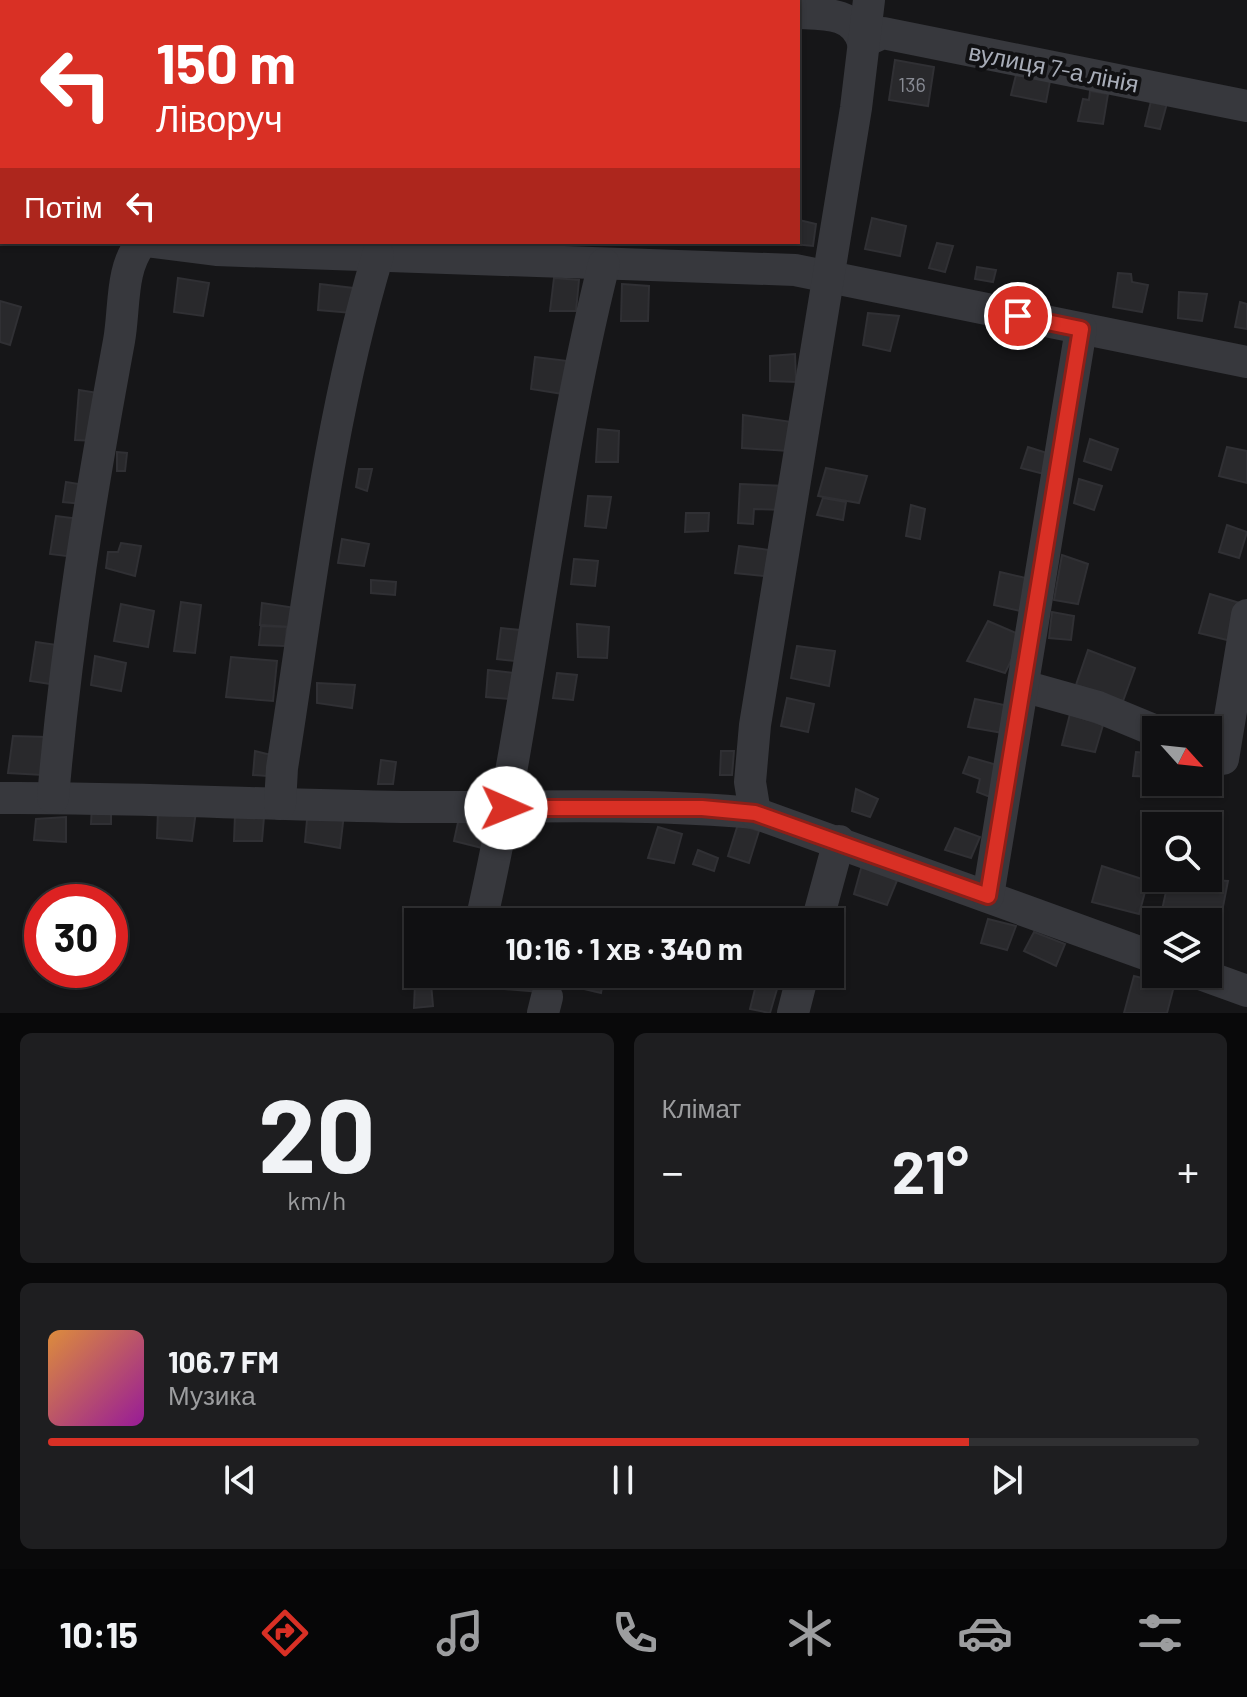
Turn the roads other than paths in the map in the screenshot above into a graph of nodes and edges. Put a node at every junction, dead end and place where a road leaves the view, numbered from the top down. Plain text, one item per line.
1 (869, 0) edge
2 (800, 13) edge
3 (863, 42) junction
4 (1247, 106) edge
5 (140, 244) edge
6 (176, 244) edge
7 (378, 255) junction
8 (604, 264) junction
9 (827, 276) junction
10 (1081, 329) junction
11 (1247, 362) edge
12 (1247, 615) edge
13 (1023, 686) junction
14 (1142, 725) edge
15 (1226, 760) edge
16 (0, 798) edge
17 (53, 798) junction
18 (280, 804) junction
19 (506, 808) junction
20 (755, 813) junction
21 (839, 841) junction
22 (988, 896) junction
23 (484, 908) edge
24 (821, 908) edge
25 (1142, 953) edge
26 (1222, 982) edge
27 (799, 988) edge
28 (1247, 991) edge
29 (793, 1013) edge

1 - 3 street
2 - 3 street
3 - 4 street, вулиця 7-а лінія
3 - 9 street
5 - 17 street
6 - 7 street
7 - 8 street
7 - 18 street
8 - 9 street
8 - 19 street
9 - 10 street
9 - 20 street
10 - 11 street
10 - 13 street
12 - 15 street
13 - 14 street
13 - 22 street
16 - 17 street
17 - 18 street
18 - 19 street
19 - 20 street
19 - 23 street
20 - 21 street
21 - 22 street
21 - 24 street
22 - 25 street
26 - 28 street
27 - 29 street

